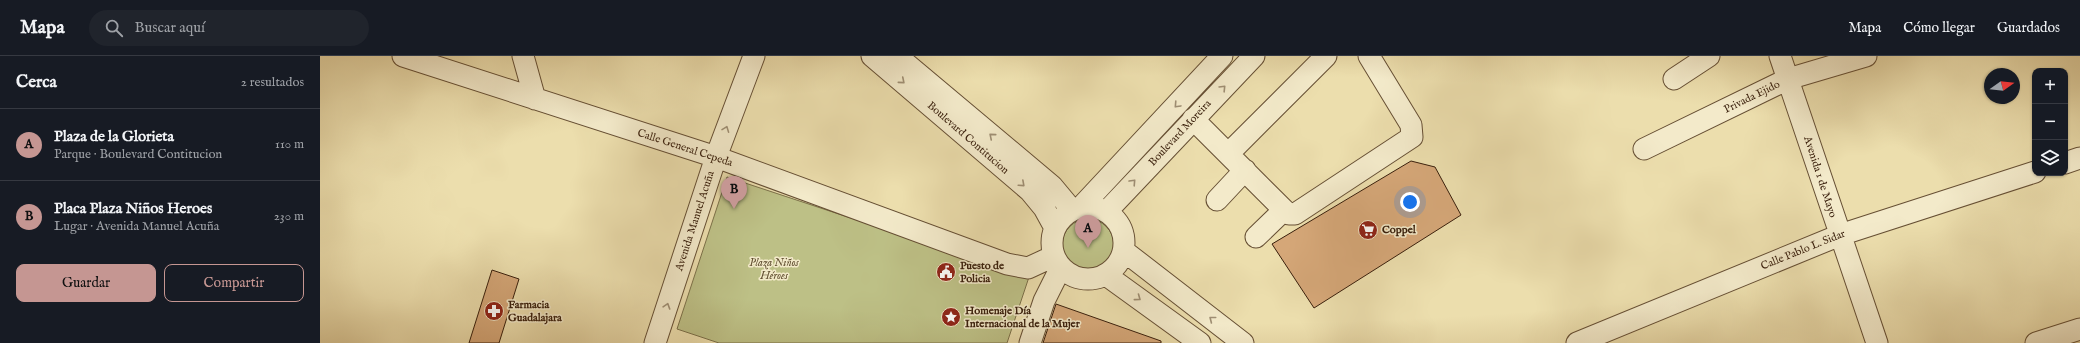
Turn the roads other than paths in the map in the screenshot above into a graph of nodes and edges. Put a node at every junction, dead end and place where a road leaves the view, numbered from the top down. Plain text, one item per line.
1 (403, 56) edge
2 (523, 56) edge
3 (754, 56) edge
4 (872, 56) edge
5 (897, 56) edge
6 (1222, 56) edge
7 (1254, 56) edge
8 (1326, 56) edge
9 (1369, 56) edge
10 (1709, 56) edge
11 (1780, 56) edge
12 (1866, 56) edge
13 (1674, 79) dead end
14 (1788, 79) junction
15 (535, 99) junction
16 (1193, 119) junction
17 (1644, 149) dead end
18 (1229, 153) junction
19 (716, 157) junction
20 (2080, 158) edge
21 (2068, 162) edge
22 (1245, 170) junction
23 (2032, 173) edge
24 (1217, 200) dead end
25 (1077, 208) junction
26 (1284, 210) junction
27 (1107, 211) junction
28 (1054, 228) junction
29 (1840, 235) junction
30 (1256, 237) dead end
31 (1124, 250) junction
32 (1057, 261) junction
33 (1106, 275) junction
34 (2080, 329) edge
35 (655, 343) edge
36 (1030, 343) edge
37 (1200, 343) edge
38 (1242, 343) edge
39 (1577, 343) edge
40 (1877, 343) edge
41 (2036, 343) edge

1 - 15 street, Calle General Cepeda
2 - 15 street
19 -> 3 street, Avenida Manuel Acuña
4 -> 28 street, Boulevard Contitucion
25 -> 5 street, Boulevard Contitucion
6 -> 25 street, Boulevard Moreira
16 -> 7 street, Boulevard Moreira
8 - 18 street
9 - 26 street
10 - 13 street
11 - 14 street, Avenida 1 de Mayo
12 - 14 street, Privada Ejido
14 - 17 street, Privada Ejido
14 - 29 street, Avenida 1 de Mayo
15 - 19 street, Calle General Cepeda
16 - 18 street
27 -> 16 street, Boulevard Moreira
18 - 22 street
19 - 32 street, Calle General Cepeda
35 -> 19 street, Avenida Manuel Acuña
20 - 21 street
22 - 24 street
22 - 26 street
23 - 29 street, Calle Pablo L. Sidar
25 - 27 street
25 - 28 street
26 - 30 street
27 - 31 street
28 - 32 street
29 - 39 street, Calle Pablo L. Sidar
29 - 40 street, Avenida 1 de Mayo
31 - 33 street
38 -> 31 street
32 - 33 street
32 - 36 street
33 -> 37 street
34 - 41 street

